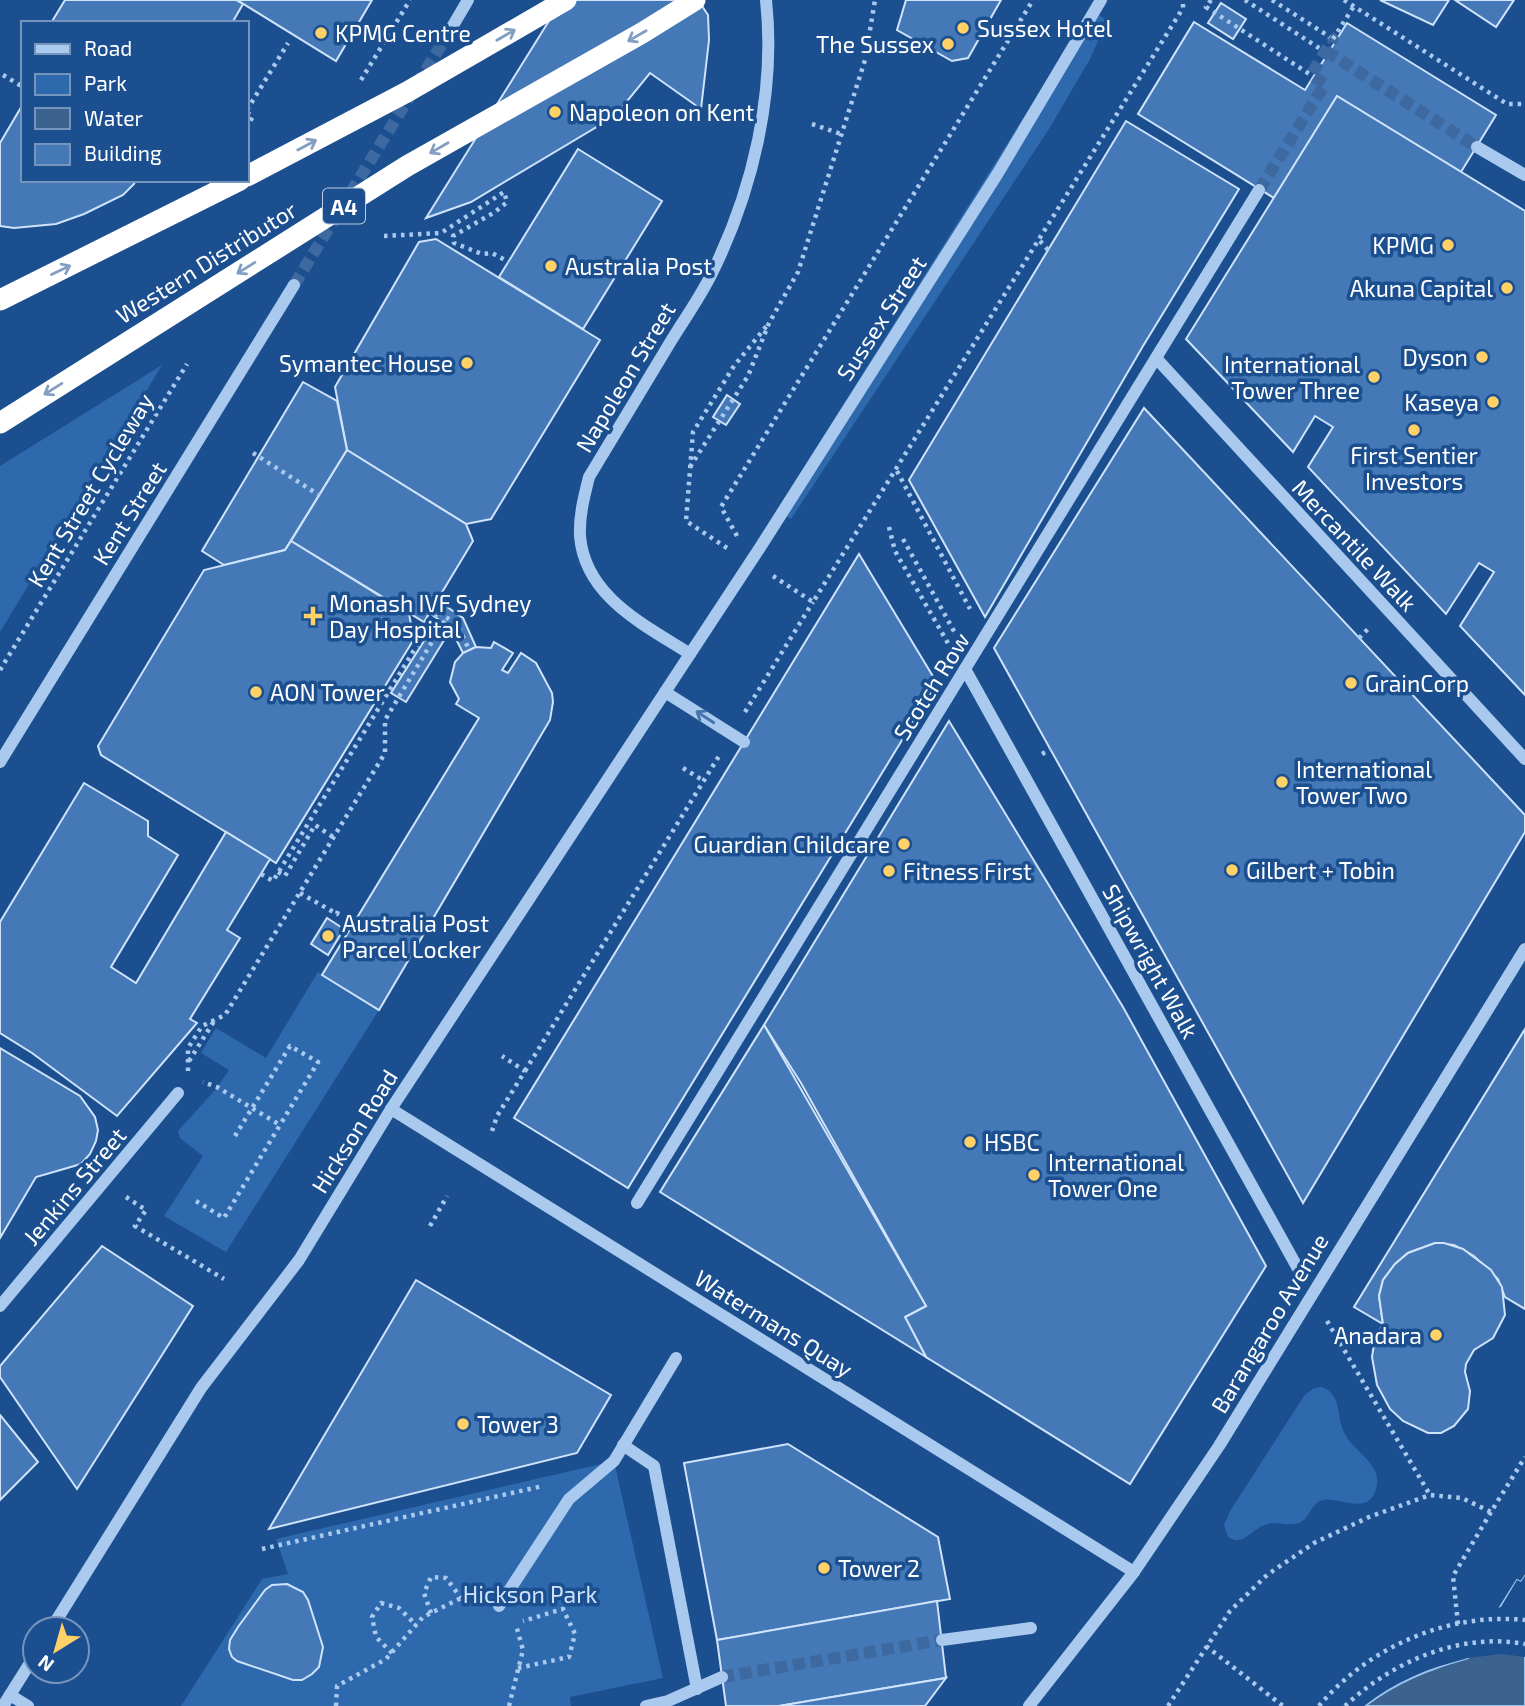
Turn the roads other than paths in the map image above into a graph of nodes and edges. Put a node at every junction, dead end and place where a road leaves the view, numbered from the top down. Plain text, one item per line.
1 (468, 0) edge
2 (566, 0) edge
3 (695, 0) edge
4 (765, 0) edge
5 (1101, 0) edge
6 (448, 34) tunnel mouth
7 (1477, 147) tunnel mouth
8 (248, 176) edge
9 (1525, 176) edge
10 (236, 182) edge
11 (1259, 190) tunnel mouth
12 (294, 285) tunnel mouth
13 (0, 300) edge
14 (1156, 358) junction
15 (0, 423) edge
16 (690, 654) junction
17 (965, 669) junction
18 (665, 692) junction
19 (744, 742) dead end
20 (1525, 759) edge
21 (0, 762) edge
22 (1525, 948) edge
23 (178, 1093) dead end
24 (391, 1109) junction
25 (637, 1203) dead end
26 (1301, 1274) dead end
27 (0, 1306) edge
28 (676, 1358) dead end
29 (623, 1445) junction
30 (1134, 1572) junction
31 (499, 1606) road end
32 (60, 1615) edge
33 (1031, 1628) dead end
34 (942, 1640) tunnel mouth
35 (722, 1677) tunnel mouth
36 (21, 1678) edge
37 (696, 1689) junction
38 (7, 1700) edge
39 (28, 1706) edge
40 (646, 1706) edge
41 (1029, 1706) edge

1 - 6 street
8 -> 2 highway
3 -> 15 highway, Western Distributor / A4
4 - 16 street, Napoleon Street
5 - 16 street, Sussex Street
7 - 9 street
13 -> 10 highway
11 - 14 street, Scotch Row
12 - 21 street, Kent Street
14 - 17 street, Scotch Row
14 - 20 street, Mercantile Walk
16 - 18 street, Hickson Road
17 - 25 street, Scotch Row
17 - 26 street, Shipwright Walk
19 -> 18 street
18 - 24 street, Hickson Road
22 - 30 street, Barangaroo Avenue
23 - 27 street, Jenkins Street
24 - 30 street, Watermans Quay
24 - 32 street, Hickson Road
28 - 29 street
29 - 31 street
29 - 37 street
30 - 41 street, Barangaroo Avenue
33 - 34 street
35 - 37 street
36 - 38 street
37 - 40 street
38 - 39 street

